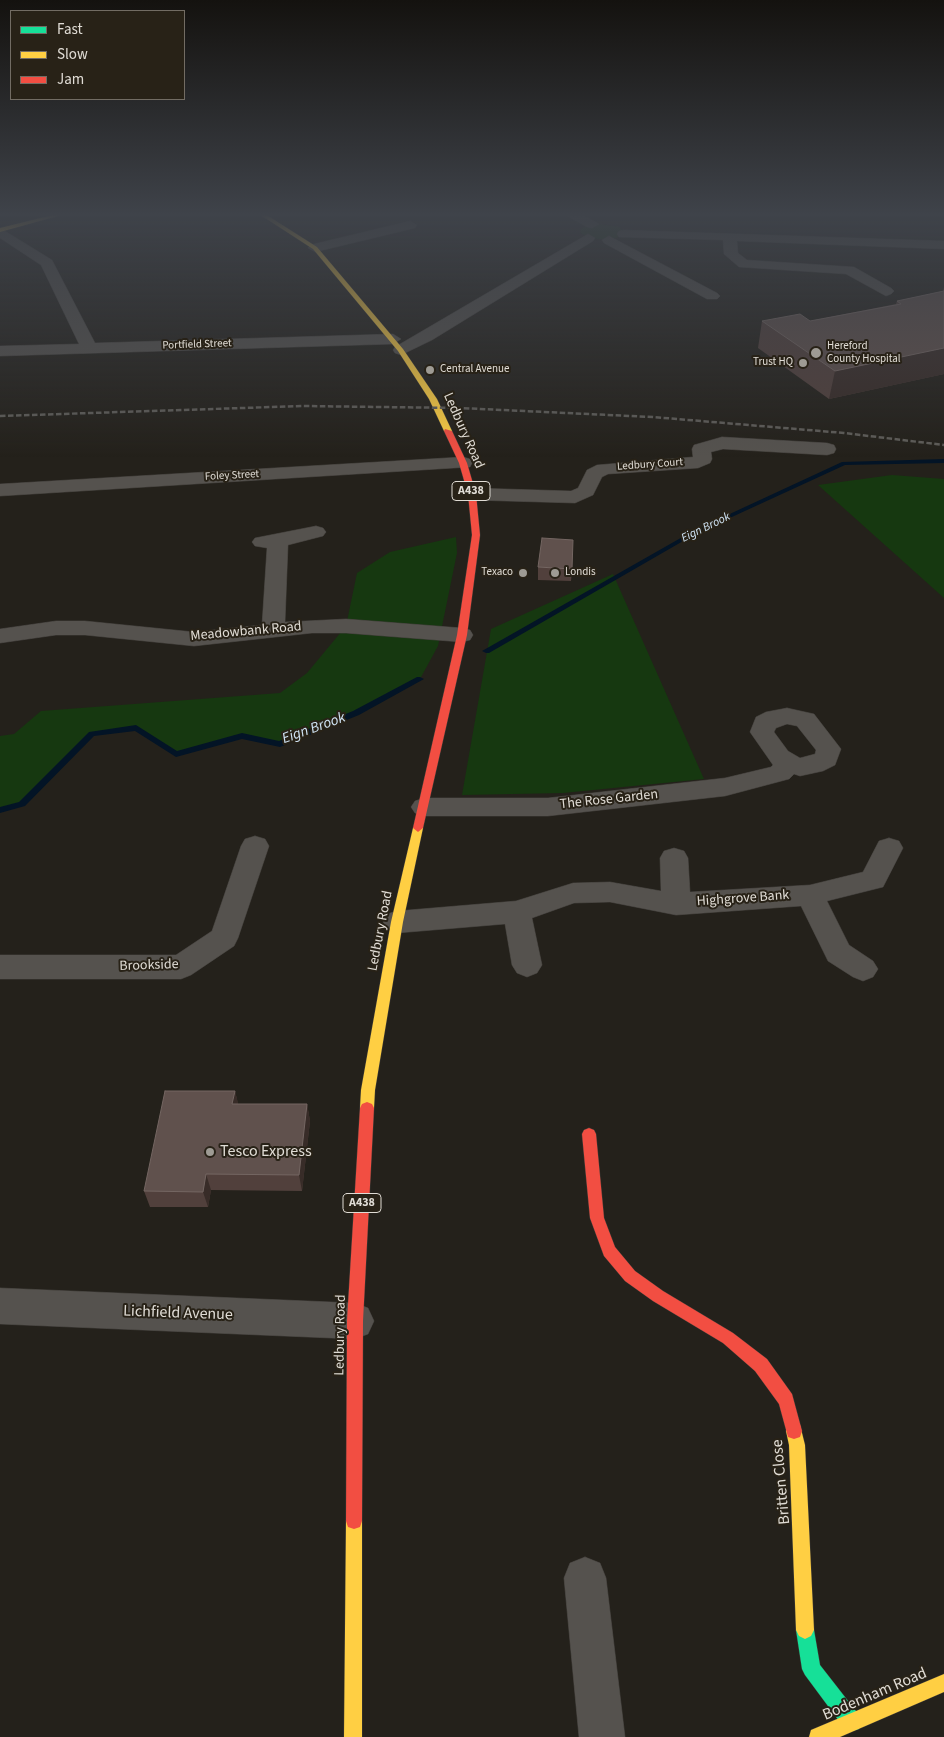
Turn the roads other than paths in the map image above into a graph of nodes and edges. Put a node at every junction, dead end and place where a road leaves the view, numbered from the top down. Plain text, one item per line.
1 (63, 295) edge
2 (355, 295) edge
3 (496, 295) edge
4 (397, 344) junction
5 (89, 348) junction
6 (0, 351) edge
7 (827, 449) dead end
8 (463, 463) junction
9 (0, 490) edge
10 (472, 494) junction
11 (316, 532) dead end
12 (273, 630) junction
13 (0, 636) edge
14 (461, 642) junction
15 (789, 764) dead end
16 (424, 807) junction
17 (256, 846) dead end
18 (888, 848) dead end
19 (674, 858) dead end
20 (810, 895) junction
21 (676, 904) junction
22 (517, 912) junction
23 (397, 922) junction
24 (528, 965) dead end
25 (0, 967) edge
26 (863, 969) dead end
27 (588, 1134) dead end
28 (0, 1306) edge
29 (355, 1321) junction
30 (585, 1578) dead end
31 (944, 1683) edge
32 (852, 1722) junction
33 (353, 1737) edge
34 (602, 1737) edge
35 (818, 1737) edge

1 - 5 street
2 - 4 main road, Ledbury Road / A438
3 - 4 street
4 - 5 street, Portfield Street
4 - 8 main road, Ledbury Road / A438
5 - 6 street, Portfield Street
7 - 10 street, Ledbury Court
8 - 9 street, Foley Street
8 - 10 main road, Ledbury Road / A438
10 - 14 main road, Ledbury Road / A438
11 - 12 street
12 - 13 street, Meadowbank Road
12 - 14 street, Meadowbank Road
14 - 16 main road, Ledbury Road / A438
15 - 16 street, The Rose Garden
16 - 23 main road, Ledbury Road / A438
17 - 25 street, Brookside
18 - 20 street, Highgrove Bank
19 - 21 street
20 - 21 street, Highgrove Bank
20 - 26 street
21 - 22 street, Highgrove Bank
22 - 23 street, Highgrove Bank
22 - 24 street
23 - 29 main road, Ledbury Road / A438
27 - 32 main road, Britten Close
28 - 29 street, Lichfield Avenue
29 - 33 main road, Ledbury Road / A438
30 - 34 street
31 - 32 main road, Bodenham Road
32 - 35 main road, Bodenham Road

